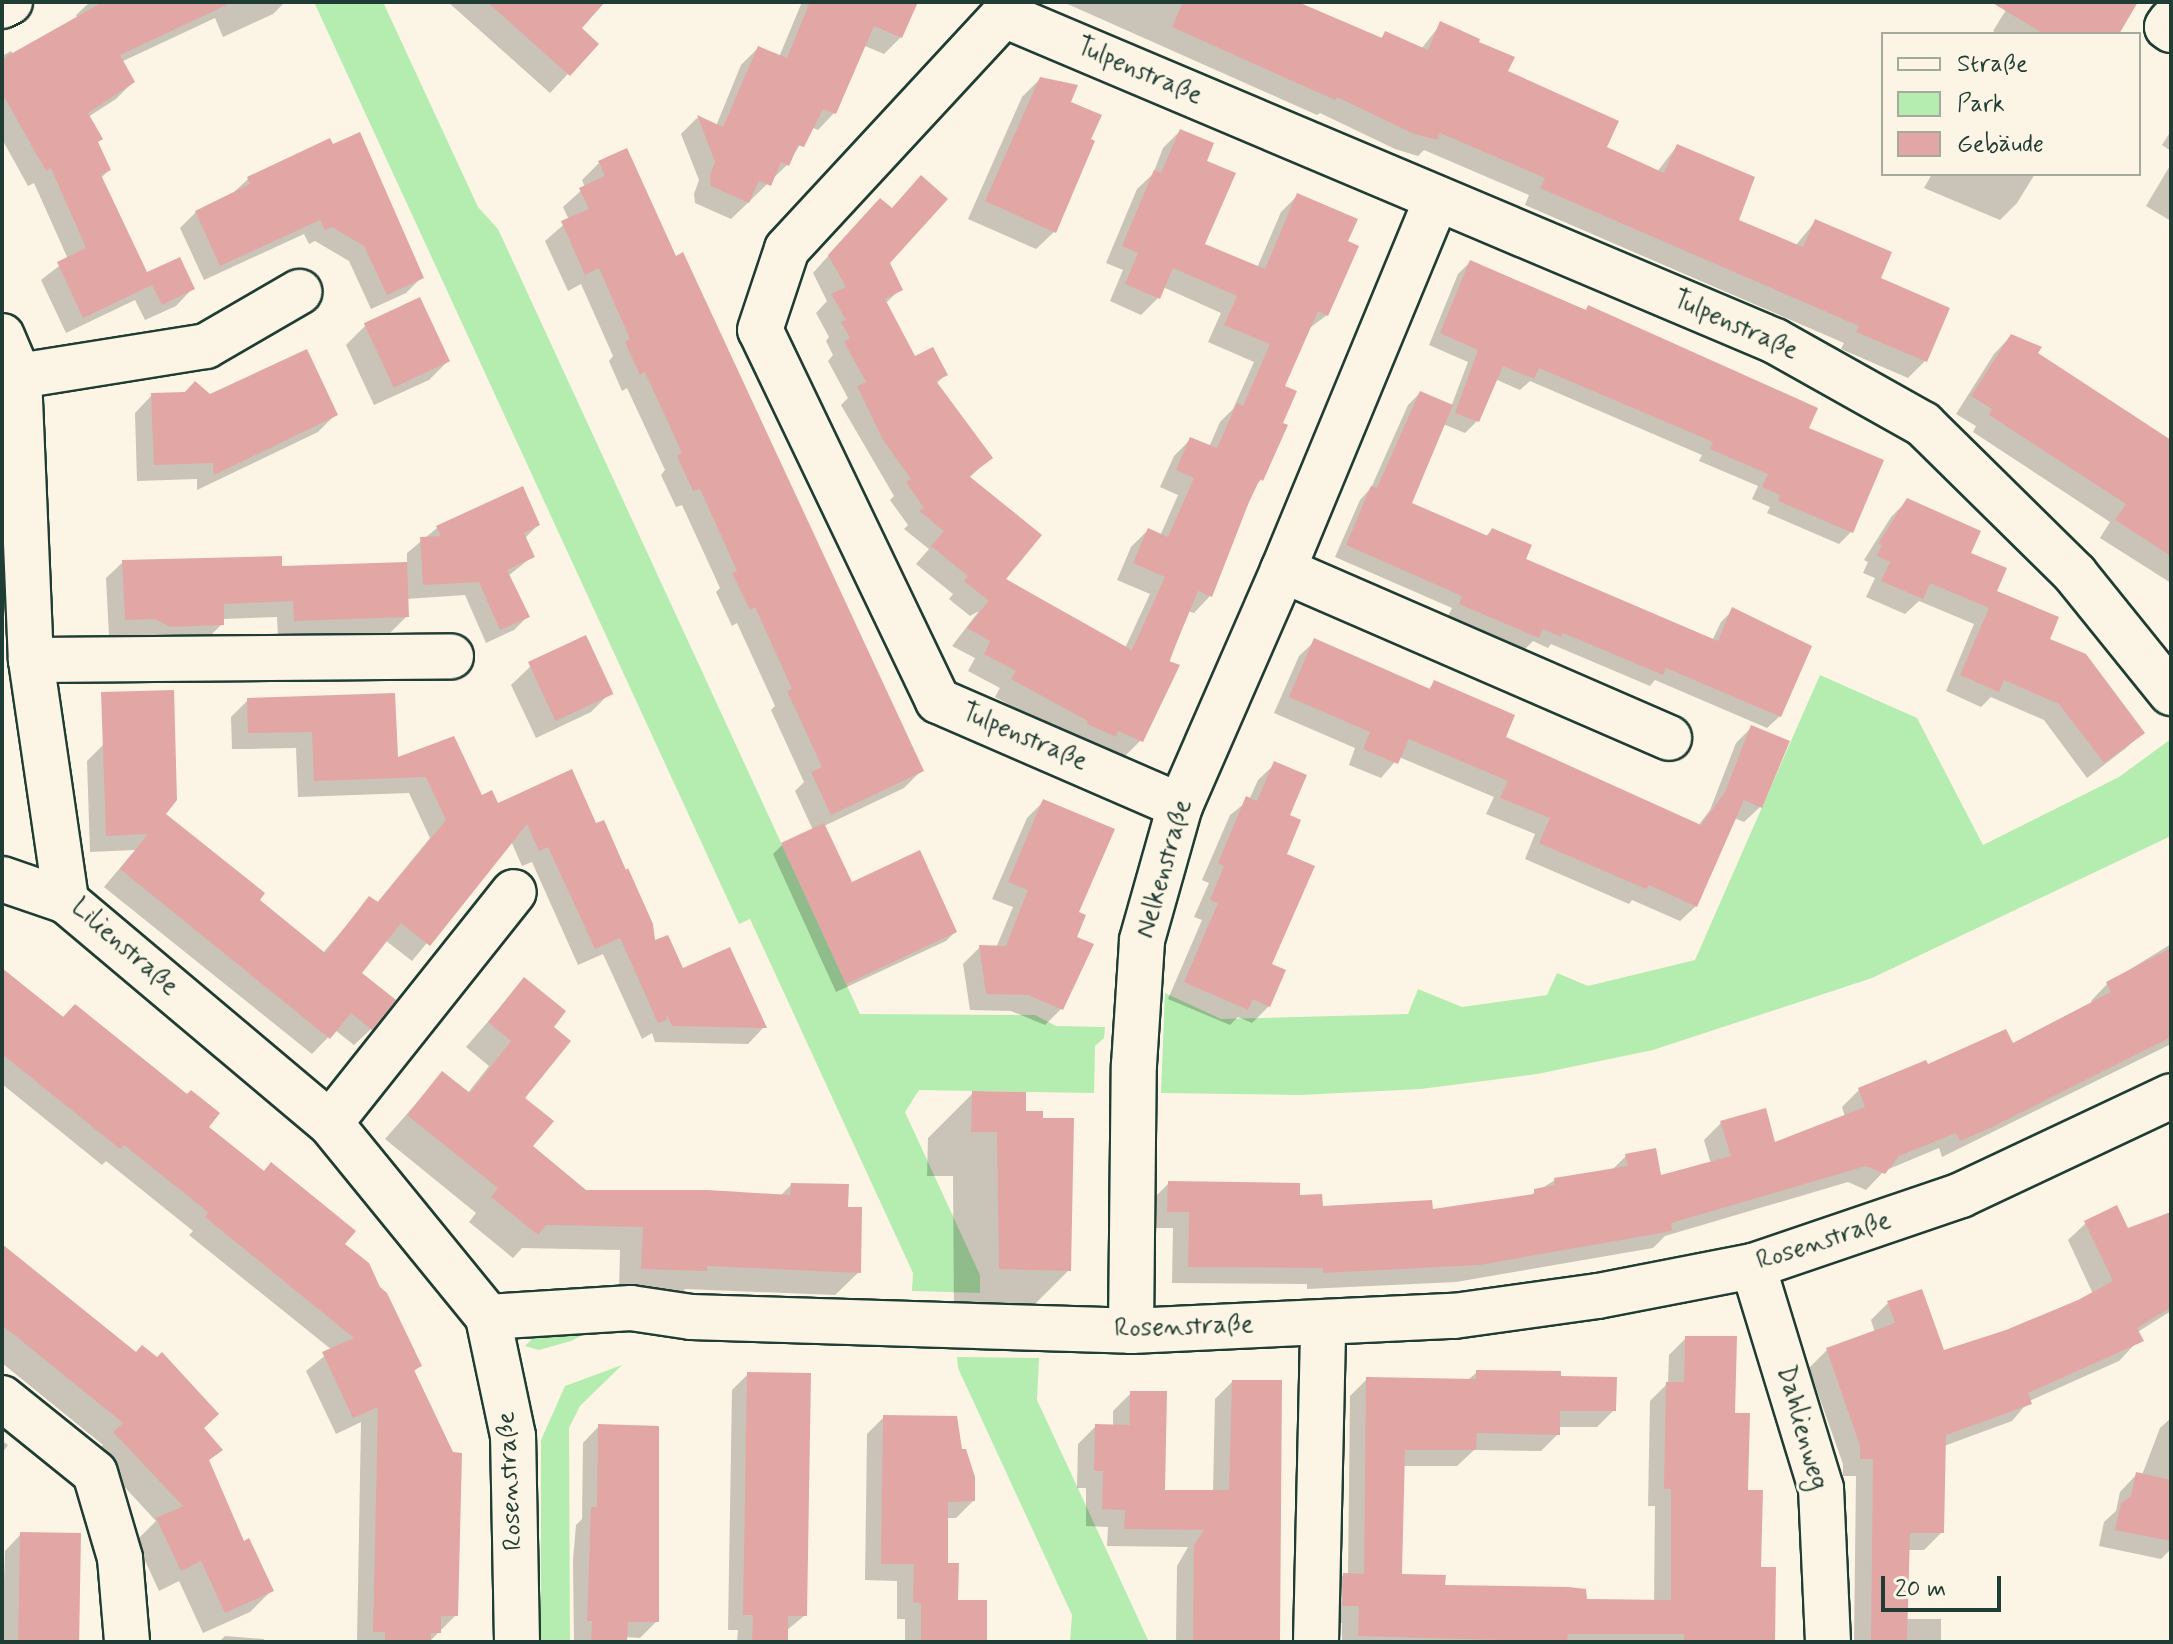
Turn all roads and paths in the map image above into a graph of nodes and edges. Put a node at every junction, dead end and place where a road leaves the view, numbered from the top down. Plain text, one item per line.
1 (10, 2) edge
2 (2, 6) edge
3 (2171, 21) edge
4 (2171, 30) edge
5 (1437, 199) junction
6 (299, 292) dead end
7 (2, 336) edge
8 (19, 376) junction
9 (1283, 570) junction
10 (451, 656) dead end
11 (31, 660) junction
12 (2171, 693) edge
13 (1669, 738) dead end
14 (1180, 806) junction
15 (2, 879) edge
16 (514, 892) dead end
17 (66, 901) junction
18 (2171, 1096) edge
19 (330, 1123) junction
20 (1753, 1266) junction
21 (488, 1317) junction
22 (1323, 1323) junction
23 (1131, 1331) junction
24 (2, 1398) edge
25 (127, 1642) edge
26 (517, 1642) edge
27 (1316, 1642) edge
28 (1828, 1642) edge

1 - 2 street
3 - 4 street
5 - 9 street, Nelkenstraße
5 - 12 street, Tulpenstraße
5 - 14 street, Tulpenstraße
6 - 8 street
7 - 8 street, Lilienstraße
8 - 11 street, Lilienstraße
9 - 13 street
9 - 14 street, Nelkenstraße
10 - 11 street
11 - 17 street, Lilienstraße
14 - 23 street, Nelkenstraße
15 - 17 street
16 - 19 street
17 - 19 street, Lilienstraße
18 - 20 street, Rosenstraße
19 - 21 street, Lilienstraße
20 - 22 street, Rosenstraße
20 - 28 street, Dahlienweg
21 - 23 street, Rosenstraße
21 - 26 street, Rosenstraße
22 - 23 street, Rosenstraße
22 - 27 street
24 - 25 street

